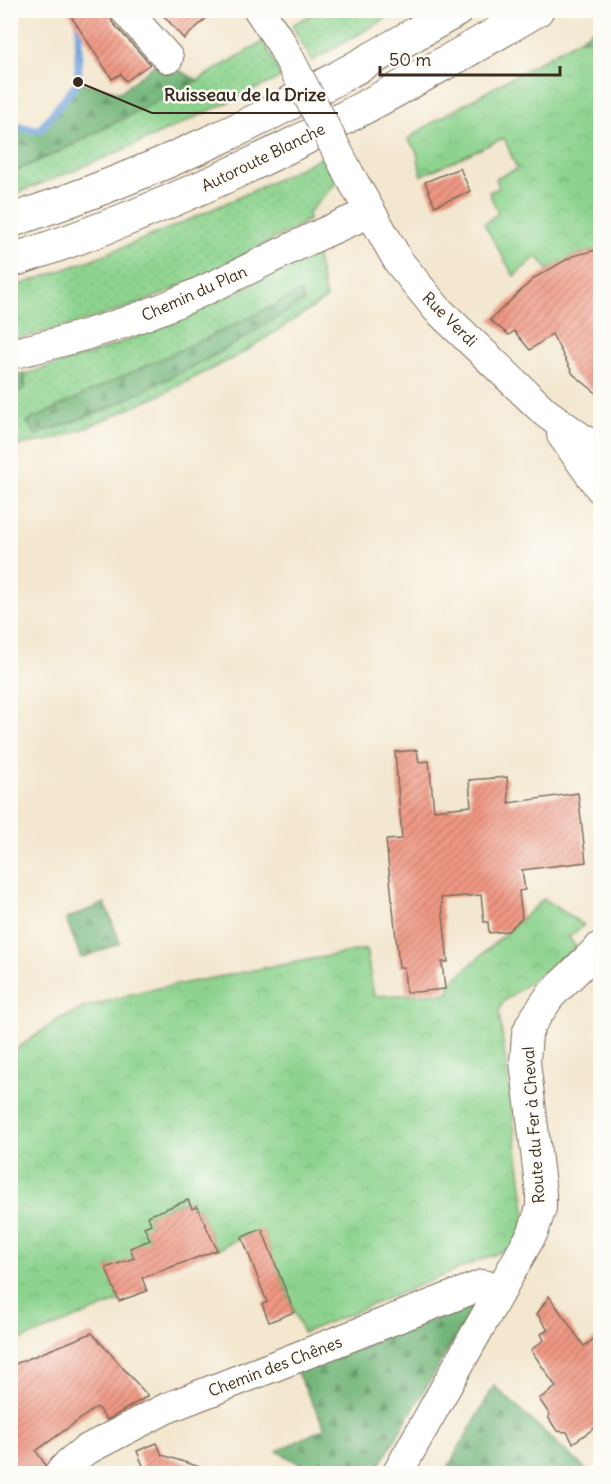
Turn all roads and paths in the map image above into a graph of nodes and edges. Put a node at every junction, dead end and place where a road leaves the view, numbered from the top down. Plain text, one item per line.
1 (125, 10) edge
2 (259, 10) edge
3 (457, 10) edge
4 (537, 10) edge
5 (168, 58) dead end
6 (370, 213) junction
7 (10, 221) edge
8 (10, 261) edge
9 (10, 354) edge
10 (546, 413) junction
11 (600, 452) edge
12 (600, 488) edge
13 (600, 947) edge
14 (502, 1288) junction
15 (59, 1473) edge
16 (397, 1473) edge

1 - 5 street
2 - 6 street, Rue Verdi, bridge
3 - 7 highway
4 - 8 highway, Autoroute Blanche
6 - 9 street, Chemin du Plan
6 - 10 street, Rue Verdi
10 - 11 street, Rue Verdi
10 - 12 street, Rue Verdi
13 - 14 street, Route du Fer à Cheval
14 - 15 street, Chemin des Chênes
14 - 16 street, Route du Fer à Cheval

